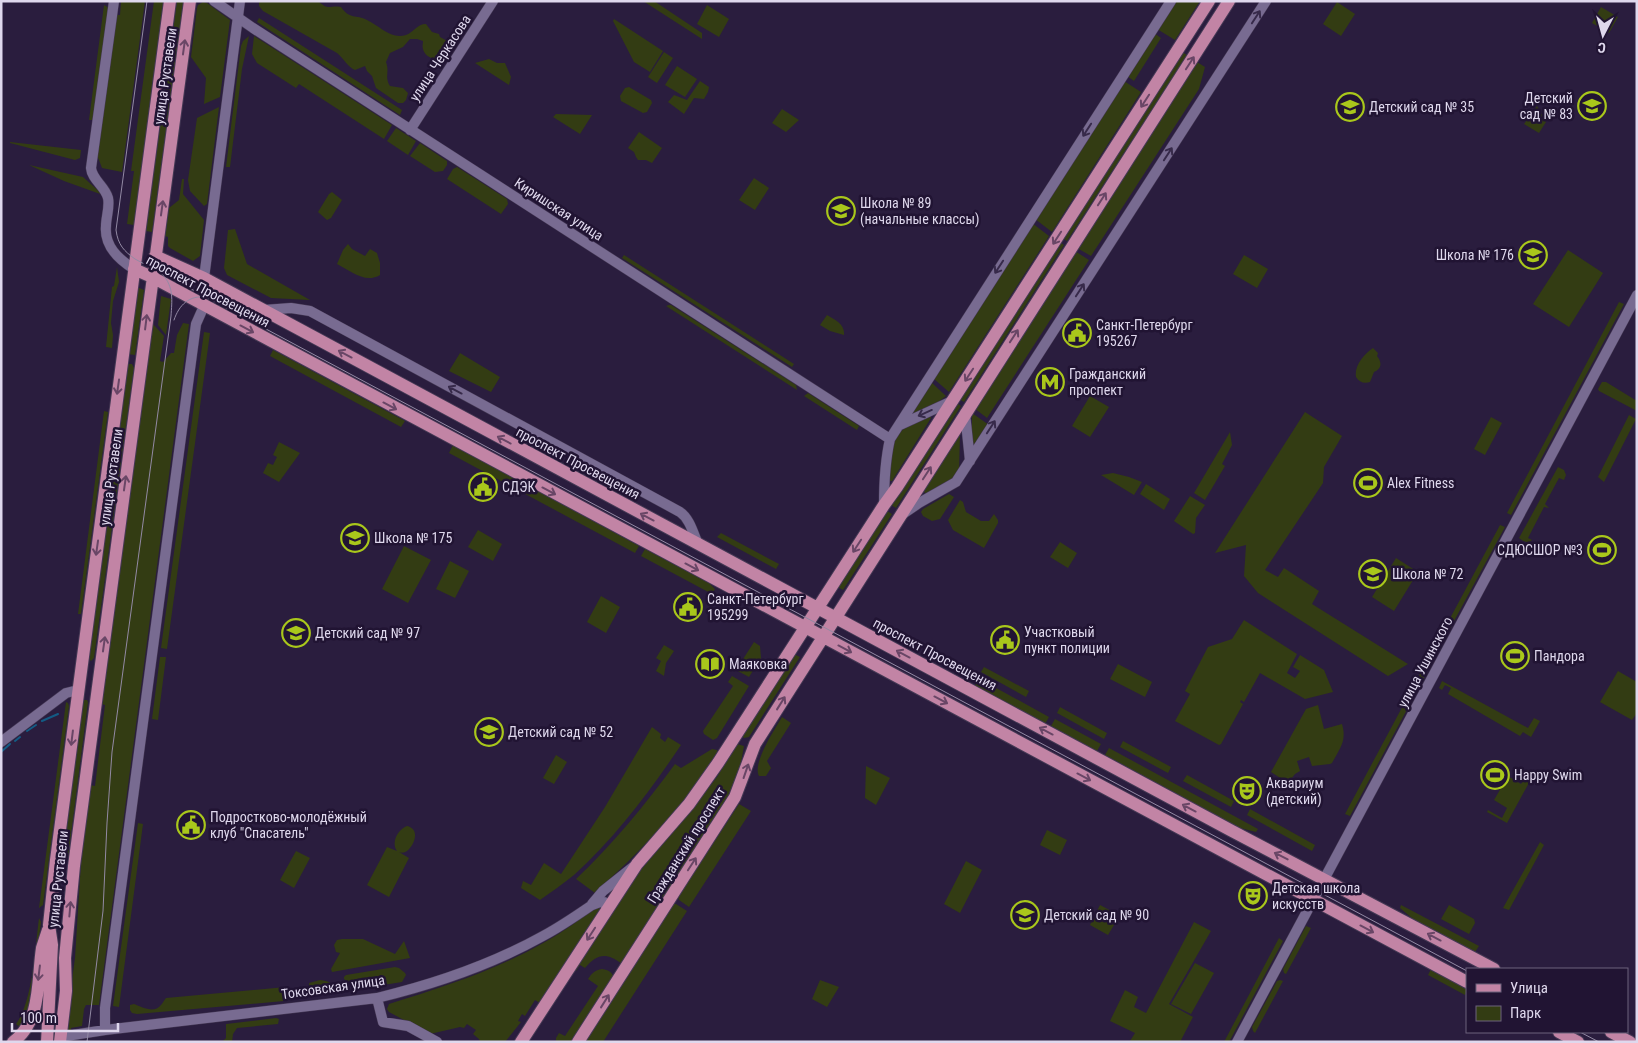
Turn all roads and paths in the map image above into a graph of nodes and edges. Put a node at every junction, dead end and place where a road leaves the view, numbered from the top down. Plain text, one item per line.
1 (114, 1) edge
2 (170, 1) edge
3 (190, 1) edge
4 (214, 1) edge
5 (240, 1) edge
6 (493, 1) edge
7 (1170, 1) edge
8 (1209, 1) edge
9 (1229, 1) edge
10 (1266, 1) edge
11 (238, 18) junction
12 (410, 130) junction
13 (155, 256) junction
14 (134, 269) junction
15 (152, 277) junction
16 (204, 278) junction
17 (1637, 295) edge
18 (204, 306) junction
19 (264, 310) junction
20 (121, 363) junction
21 (140, 367) junction
22 (952, 401) junction
23 (965, 413) junction
24 (900, 425) junction
25 (890, 439) junction
26 (970, 460) junction
27 (884, 505) junction
28 (902, 515) junction
29 (698, 544) junction
30 (817, 608) junction
31 (835, 618) junction
32 (804, 627) junction
33 (823, 637) junction
34 (78, 690) junction
35 (97, 692) junction
36 (736, 733) junction
37 (1, 742) edge
38 (755, 744) junction
39 (637, 864) junction
40 (1324, 879) junction
41 (1313, 900) junction
42 (592, 905) junction
43 (607, 909) junction
44 (50, 925) junction
45 (65, 958) junction
46 (1492, 968) edge
47 (1466, 981) edge
48 (377, 998) junction
49 (48, 1025) junction
50 (105, 1030) junction
51 (1561, 1033) edge
52 (1613, 1033) edge
53 (60, 1040) edge
54 (12, 1042) edge
55 (36, 1042) edge
56 (47, 1042) edge
57 (437, 1042) edge
58 (521, 1042) edge
59 (578, 1042) edge
60 (1237, 1042) edge
61 (1578, 1042) edge
62 (1630, 1042) edge

1 - 14 street
2 - 14 main road, улица Руставели
13 -> 3 main road, улица Руставели
4 - 11 street, Киришская улица
5 - 11 street
6 - 12 street, улица Черкасова
7 -> 24 street
8 -> 22 main road, Гражданский проспект
23 -> 9 main road, Гражданский проспект
26 -> 10 street
11 - 12 street, Киришская улица
11 - 16 street
12 - 25 street, Киришская улица
13 - 14 main road, проспект Просвещения
13 - 15 main road, улица Руставели
13 - 16 main road, проспект Просвещения
14 - 15 main road, проспект Просвещения
14 - 20 main road, улица Руставели
15 - 18 main road, проспект Просвещения
21 -> 15 main road, улица Руставели
16 - 19 main road, проспект Просвещения
17 - 40 street, улица Ушинского
18 -> 32 main road, проспект Просвещения
18 - 50 street
29 -> 19 main road, проспект Просвещения
29 -> 19 street
20 - 21 main road
20 -> 34 main road, улица Руставели
35 -> 21 main road, улица Руставели
22 -> 24 street
22 - 27 main road, Гражданский проспект
23 - 26 street
28 -> 23 main road, Гражданский проспект
24 - 25 street
25 - 27 street
26 - 28 street
27 -> 30 main road, Гражданский проспект
28 - 31 main road, Гражданский проспект
29 - 30 main road, проспект Просвещения
30 - 31 main road, проспект Просвещения
30 - 32 main road, Гражданский проспект
31 - 33 main road, Гражданский проспект
40 -> 31 main road, проспект Просвещения
32 - 33 main road, проспект Просвещения
32 - 36 main road, Гражданский проспект
38 -> 33 main road, Гражданский проспект
33 -> 41 main road, проспект Просвещения
34 - 35 main road
34 - 37 street
34 -> 44 main road, улица Руставели
45 -> 35 main road, улица Руставели
36 - 38 main road
36 - 39 main road, Гражданский проспект
59 -> 38 main road, Гражданский проспект
39 - 42 street, Токсовская улица
39 - 43 main road, Гражданский проспект
40 - 41 street, улица Ушинского
46 -> 40 main road, проспект Просвещения
41 -> 47 main road, проспект Просвещения
41 - 60 street, улица Ушинского
42 - 43 street
42 - 48 street, Токсовская улица
43 -> 58 main road, Гражданский проспект
44 - 49 main road, улица Руставели
44 -> 54 main road
45 - 49 main road, улица Руставели
45 - 53 main road, улица Руставели
48 - 50 street, Токсовская улица
48 - 57 street
49 - 55 main road
49 - 56 main road, улица Руставели
50 - 53 street, Токсовская улица
51 - 61 main road
52 - 62 main road

